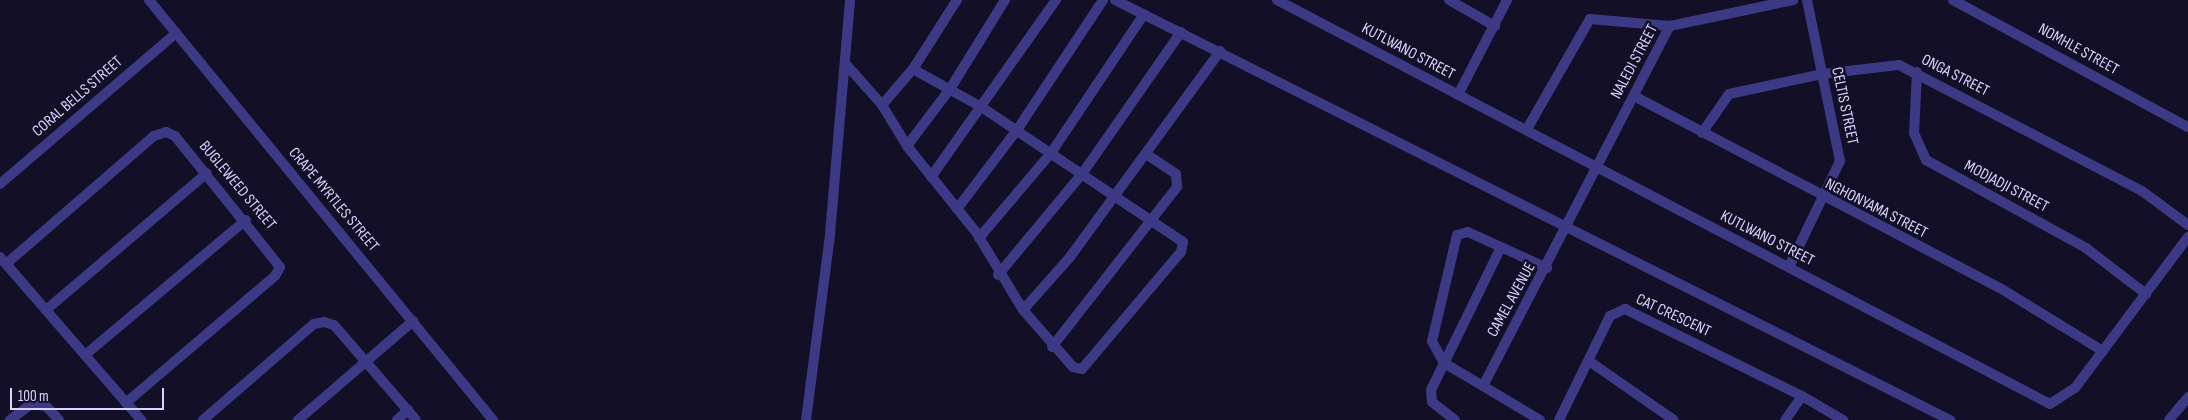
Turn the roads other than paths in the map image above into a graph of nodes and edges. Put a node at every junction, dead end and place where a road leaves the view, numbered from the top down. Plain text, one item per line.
1 (149, 0) edge
2 (850, 0) edge
3 (957, 0) edge
4 (1005, 0) edge
5 (1056, 0) edge
6 (1103, 0) edge
7 (1115, 0) edge
8 (1277, 0) edge
9 (1450, 0) edge
10 (1507, 0) edge
11 (1793, 0) edge
12 (1807, 0) edge
13 (1953, 0) edge
14 (1977, 0) edge
15 (1973, 10) junction
16 (1144, 14) junction
17 (1494, 26) junction
18 (1670, 26) junction
19 (1181, 32) junction
20 (176, 33) junction
21 (1220, 51) junction
22 (845, 63) junction
23 (913, 69) junction
24 (1917, 72) junction
25 (1822, 74) junction
26 (950, 89) junction
27 (1458, 95) junction
28 (1634, 96) junction
29 (882, 105) junction
30 (983, 108) junction
31 (2188, 127) edge
32 (1527, 129) junction
33 (1017, 130) junction
34 (1702, 133) junction
35 (907, 146) junction
36 (1051, 153) junction
37 (1146, 154) junction
38 (1596, 168) junction
39 (207, 173) junction
40 (1082, 174) junction
41 (931, 177) junction
42 (0, 184) edge
43 (1115, 197) junction
44 (1825, 200) junction
45 (956, 209) junction
46 (246, 220) junction
47 (1151, 221) junction
48 (1567, 225) junction
49 (2188, 225) edge
50 (979, 238) junction
51 (2188, 238) edge
52 (1501, 247) junction
53 (3, 261) edge
54 (1789, 267) junction
55 (1547, 268) junction
56 (998, 276) junction
57 (2146, 294) junction
58 (46, 310) junction
59 (1023, 310) junction
60 (412, 321) junction
61 (1052, 347) junction
62 (2103, 351) junction
63 (85, 355) junction
64 (367, 360) junction
65 (1589, 360) junction
66 (1444, 363) junction
67 (1483, 386) junction
68 (1802, 396) junction
69 (2188, 397) edge
70 (126, 403) junction
71 (408, 410) junction
72 (10, 420) edge
73 (59, 420) edge
74 (141, 420) edge
75 (202, 420) edge
76 (298, 420) edge
77 (397, 420) edge
78 (416, 420) edge
79 (494, 420) edge
80 (806, 420) edge
81 (1455, 420) edge
82 (1540, 420) edge
83 (1559, 420) edge
84 (1674, 420) edge
85 (1785, 420) edge
86 (1843, 420) edge
87 (1950, 420) edge
88 (2169, 420) edge

1 - 20 street, CRAPE MYRTLES STREET
2 - 22 street
3 - 23 street
4 - 26 street
5 - 30 street
6 - 33 street
7 - 16 street
8 - 27 street, KUTLWANO STREET
9 - 17 street
10 - 17 street
11 - 18 street, NALEDI STREET
12 - 25 street, CELTIS STREET
13 - 15 street, NOMHLE STREET
14 - 15 street
15 - 31 street, NOMHLE STREET
16 - 19 street
16 - 36 street
17 - 27 street
18 - 28 street, NALEDI STREET
18 - 32 street
19 - 21 street
19 - 40 street
20 - 42 street, CORAL BELLS STREET
20 - 60 street, CRAPE MYRTLES STREET
21 - 37 street
21 - 48 street
22 - 29 street
22 - 80 street
23 - 26 street
23 - 29 street
24 - 25 street, ONGA STREET
24 - 49 street, ONGA STREET
24 - 57 street, MODJADJI STREET
25 - 34 street, ONGA STREET
25 - 44 street, CELTIS STREET
26 - 30 street
26 - 35 street
27 - 32 street, KUTLWANO STREET
28 - 34 street, NGHONYAMA STREET
28 - 38 street, NALEDI STREET
29 - 35 street
30 - 33 street
30 - 41 street
32 - 38 street, KUTLWANO STREET
33 - 36 street
33 - 45 street
34 - 44 street, NGHONYAMA STREET
35 - 41 street
36 - 40 street
36 - 50 street
37 - 43 street
37 - 47 street
38 - 48 street, CAMEL AVENUE
38 - 54 street, KUTLWANO STREET
39 - 46 street, BUGLEWEED STREET
39 - 53 street, BUGLEWEED STREET
39 - 58 street
40 - 43 street
40 - 56 street
41 - 45 street
43 - 47 street
43 - 59 street
44 - 54 street, CELTIS STREET
44 - 62 street, NGHONYAMA STREET
45 - 50 street
46 - 63 street
46 - 70 street, BUGLEWEED STREET
47 - 61 street
47 - 61 street
48 - 55 street, CAMEL AVENUE
48 - 87 street
50 - 56 street
51 - 57 street, KUTLWANO STREET
52 - 55 street
52 - 66 street
52 - 66 street
53 - 58 street
54 - 62 street, KUTLWANO STREET
55 - 67 street, CAMEL AVENUE
56 - 59 street
57 - 62 street, KUTLWANO STREET
58 - 63 street
59 - 61 street
60 - 64 street
60 - 79 street, CRAPE MYRTLES STREET
63 - 70 street
64 - 71 street
64 - 75 street
64 - 76 street
65 - 68 street, CAT CRESCENT
65 - 83 street, CAT CRESCENT
65 - 84 street
66 - 67 street
66 - 81 street
67 - 82 street
68 - 85 street
68 - 86 street
69 - 88 street
70 - 74 street
71 - 77 street
71 - 78 street
72 - 73 street

